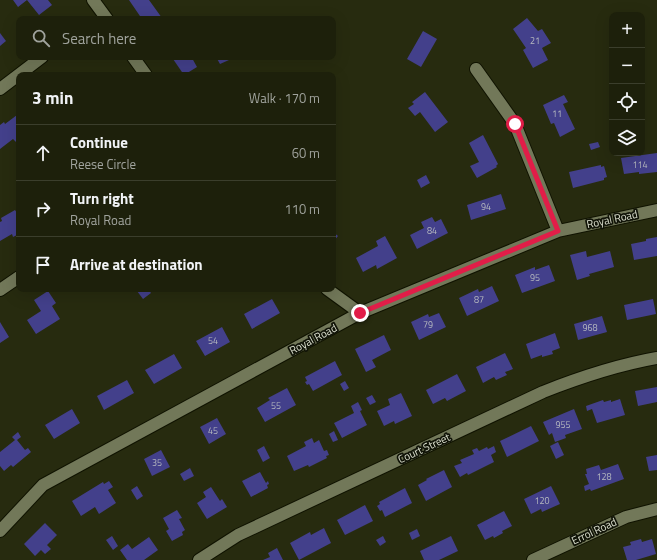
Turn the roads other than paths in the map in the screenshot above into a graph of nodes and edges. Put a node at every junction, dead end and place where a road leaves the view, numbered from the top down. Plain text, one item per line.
1 (93, 0) edge
2 (100, 16) edge
3 (38, 60) edge
4 (135, 60) edge
5 (476, 69) dead end
6 (22, 72) edge
7 (144, 72) edge
8 (16, 77) edge
9 (0, 89) edge
10 (657, 210) edge
11 (558, 231) junction
12 (16, 279) edge
13 (0, 290) edge
14 (331, 292) edge
15 (360, 313) junction
16 (657, 358) edge
17 (657, 509) edge
18 (0, 531) edge
19 (199, 560) edge
20 (534, 560) edge

1 - 2 street
3 - 6 street
4 - 7 street
5 - 11 street
8 - 9 street
10 - 11 street, Royal Road
11 - 15 street, Royal Road
12 - 13 street
14 - 15 street
15 - 18 street, Royal Road
16 - 19 street, Court Street
17 - 20 street, Errol Road

